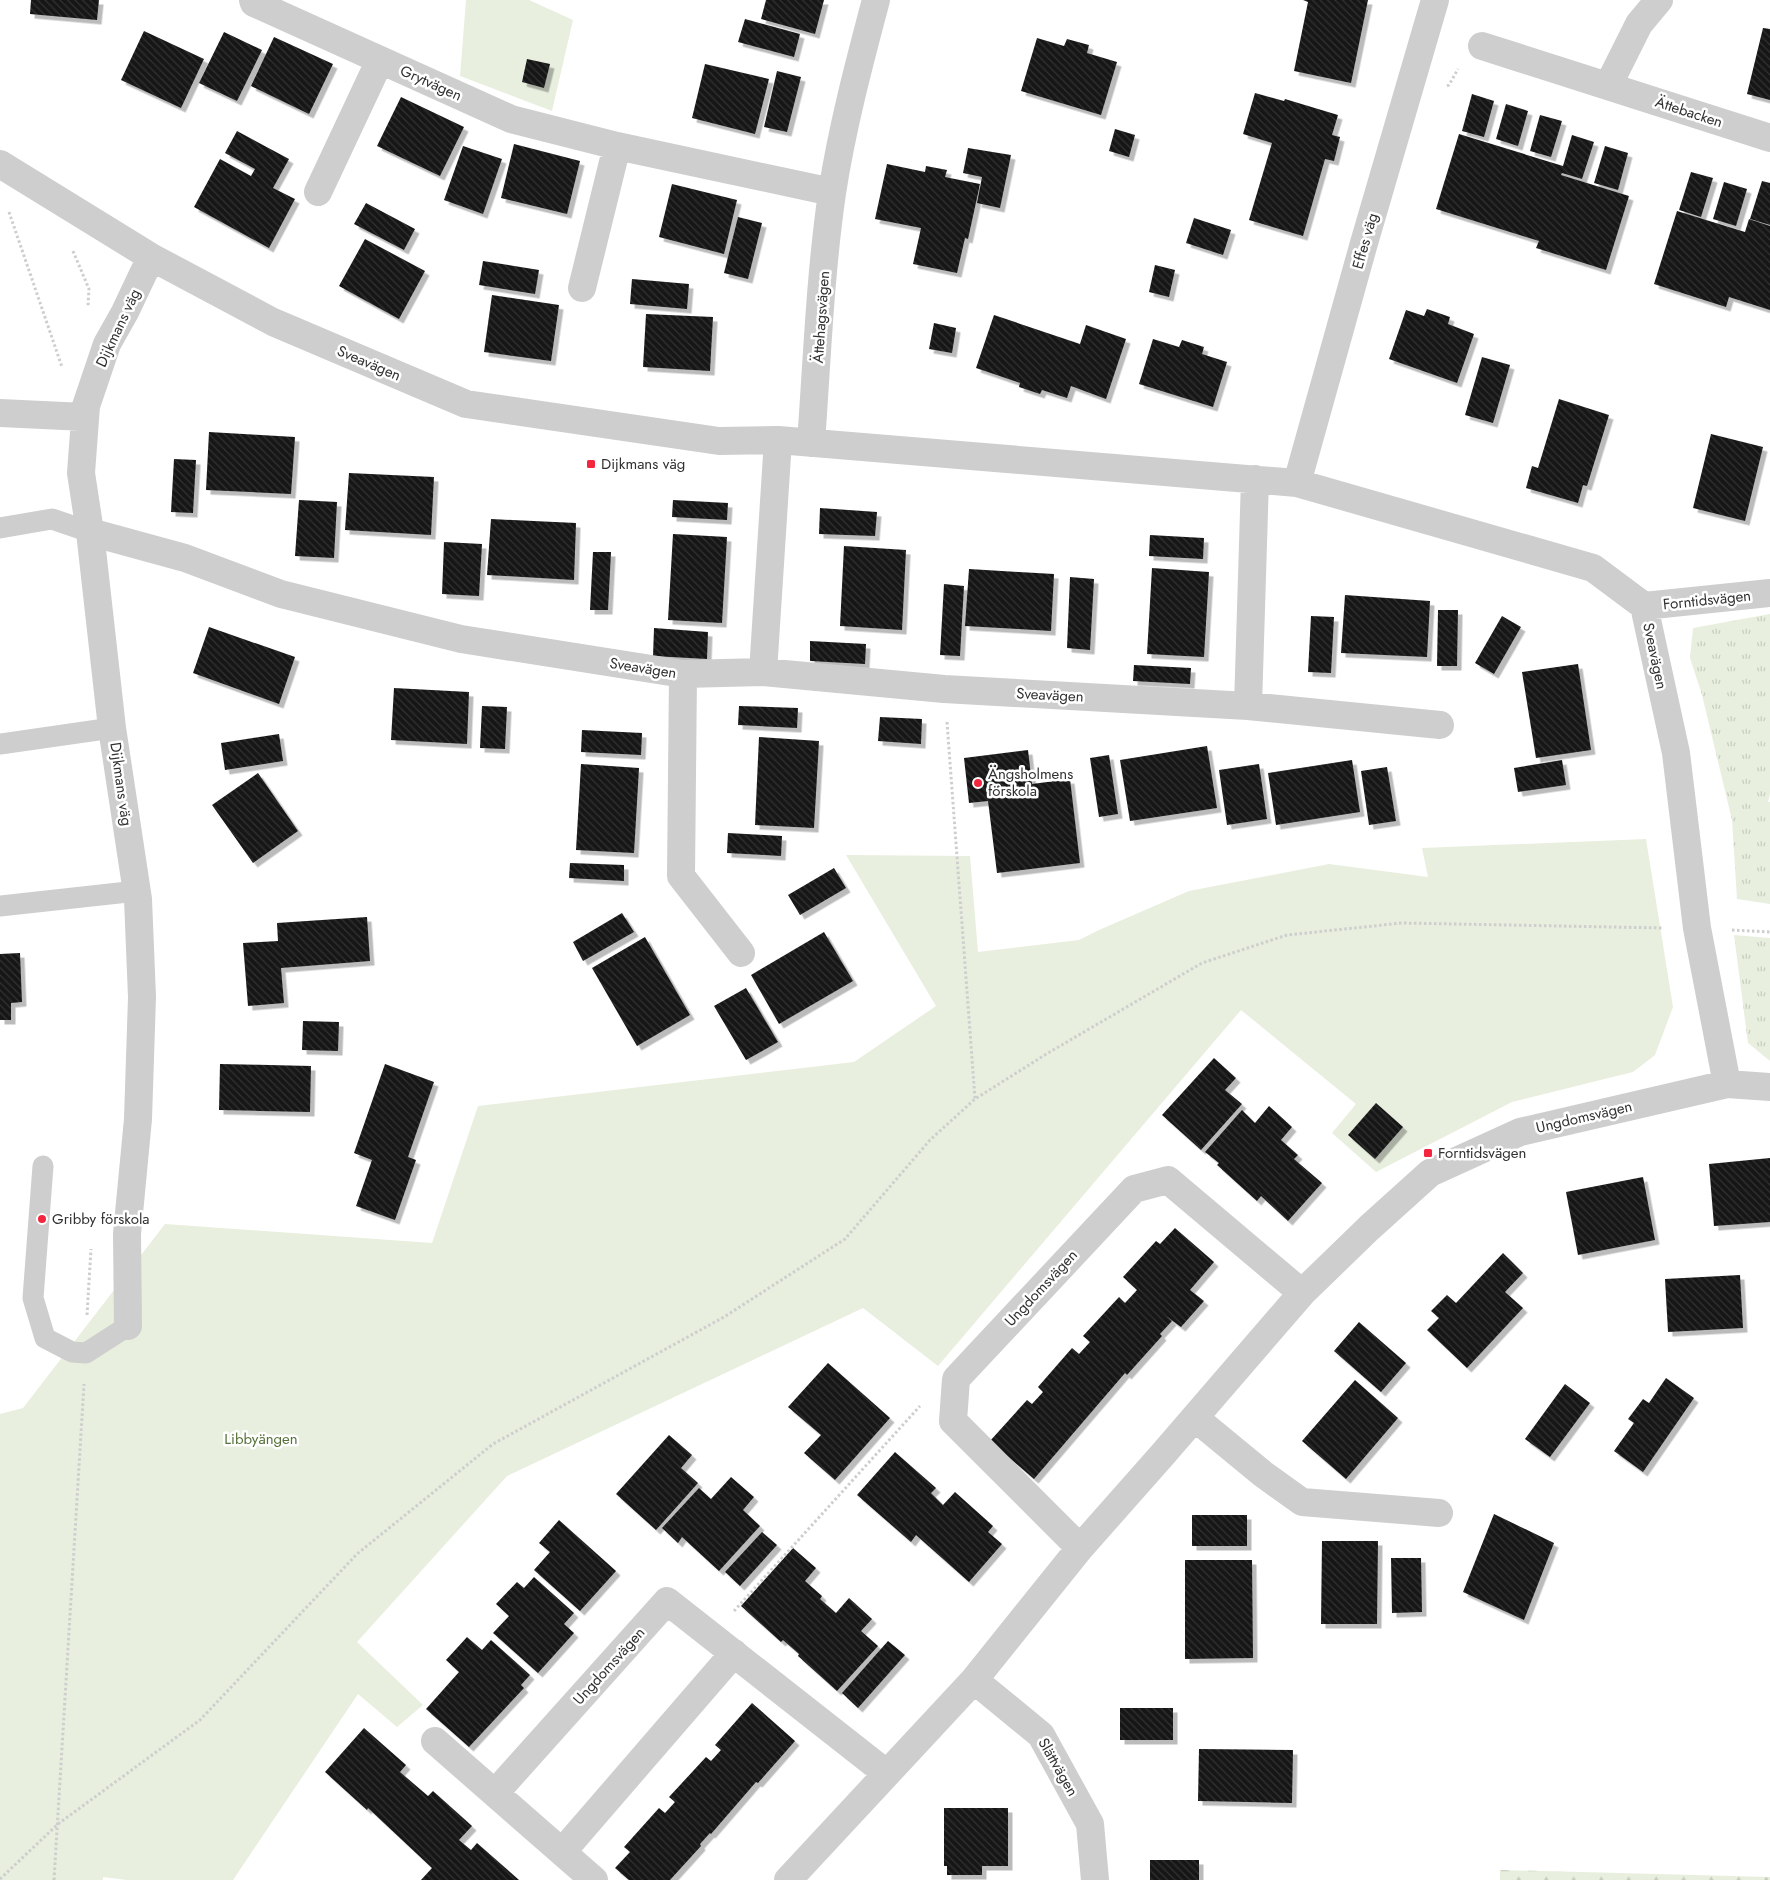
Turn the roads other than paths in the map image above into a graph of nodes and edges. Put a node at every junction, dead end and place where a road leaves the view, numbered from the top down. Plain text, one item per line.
1 (253, 0) edge
2 (876, 0) edge
3 (1435, 0) edge
4 (1659, 0) edge
5 (1482, 46) dead end
6 (380, 60) junction
7 (1608, 86) junction
8 (1770, 138) edge
9 (617, 146) junction
10 (0, 164) edge
11 (318, 192) dead end
12 (832, 192) junction
13 (151, 257) junction
14 (582, 288) dead end
15 (0, 412) edge
16 (85, 417) junction
17 (778, 440) junction
18 (811, 443) junction
19 (1255, 479) junction
20 (1297, 482) junction
21 (0, 528) edge
22 (90, 532) junction
23 (1770, 593) edge
24 (1644, 606) junction
25 (763, 672) junction
26 (683, 674) junction
27 (1248, 706) junction
28 (1440, 725) dead end
29 (112, 728) junction
30 (0, 744) edge
31 (137, 891) junction
32 (0, 906) edge
33 (741, 953) dead end
34 (1727, 1084) junction
35 (1770, 1088) edge
36 (43, 1166) dead end
37 (1302, 1294) junction
38 (128, 1326) joint
39 (1195, 1418) junction
40 (1439, 1513) dead end
41 (1080, 1548) junction
42 (734, 1653) junction
43 (974, 1680) junction
44 (435, 1741) dead end
45 (886, 1774) junction
46 (495, 1794) junction
47 (562, 1852) junction
48 (594, 1880) edge
49 (788, 1880) edge
50 (1095, 1880) edge

1 - 6 street, Grytvägen
2 - 12 street, Ättehagsvägen
3 - 20 street, Effes väg
4 - 7 street
5 - 7 street, Ättebacken
6 - 9 street, Grytvägen
6 - 11 street
7 - 8 street, Ättebacken
9 - 12 street
9 - 14 street
10 - 13 street, Sveavägen
12 - 18 street, Ättehagsvägen
13 - 16 street, Dijkmans väg
13 - 17 street, Sveavägen
15 - 16 street
16 - 22 street, Dijkmans väg
17 - 18 street, Sveavägen
17 - 25 street
18 - 19 street, Sveavägen
19 - 20 street, Sveavägen
19 - 27 street
20 - 24 street, Sveavägen
21 - 22 lane
22 - 26 street, Sveavägen
22 - 29 street, Dijkmans väg
23 - 24 street, Forntidsvägen
24 - 34 street, Sveavägen
25 - 26 street, Sveavägen
25 - 27 street, Sveavägen
26 - 33 street
27 - 28 street, Sveavägen
29 - 30 lane
29 - 31 street, Dijkmans väg
31 - 32 lane
31 - 38 street, Dijkmans väg
34 - 35 street, Ungdomsvägen
34 - 37 street, Ungdomsvägen
36 - 38 lane
37 - 39 street, Ungdomsvägen
37 - 41 street, Ungdomsvägen
39 - 40 street
39 - 41 street, Ungdomsvägen
41 - 43 street, Ungdomsvägen
42 - 45 street, Ungdomsvägen
42 - 46 street, Ungdomsvägen
42 - 47 street
43 - 45 street, Ungdomsvägen
43 - 50 street, Slättvägen
44 - 46 street
45 - 49 street, Ungdomsvägen
46 - 47 street
47 - 48 street

